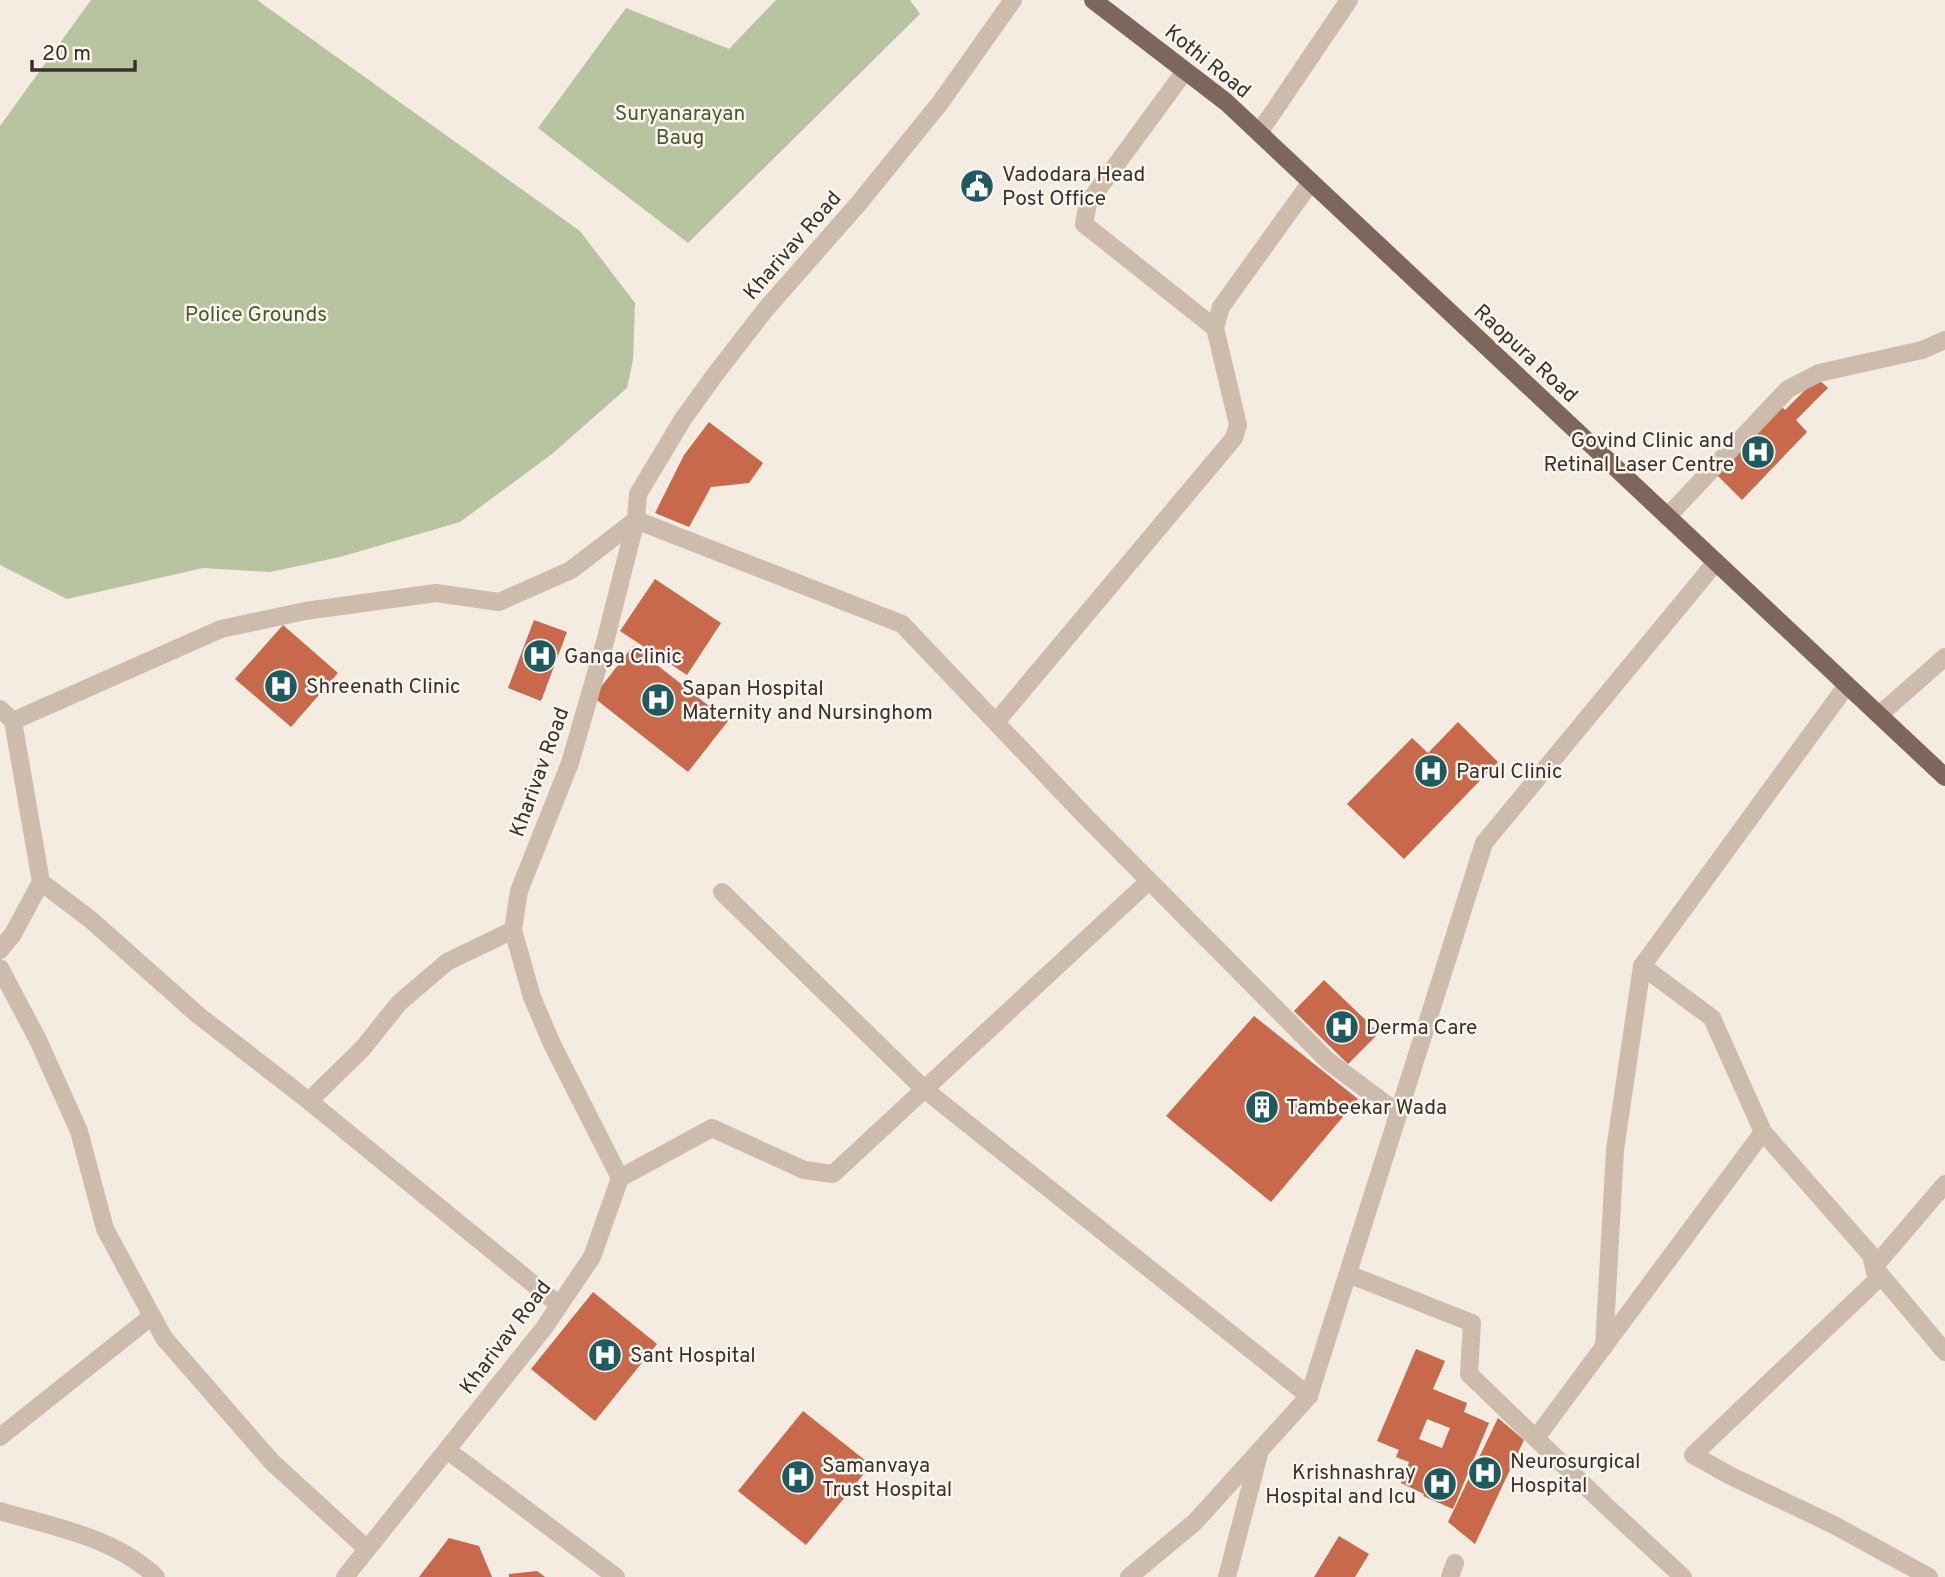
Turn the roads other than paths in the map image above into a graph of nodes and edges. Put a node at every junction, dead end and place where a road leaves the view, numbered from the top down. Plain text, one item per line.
1 (1013, 0) edge
2 (1093, 0) edge
3 (1349, 0) edge
4 (1185, 71) junction
5 (1259, 134) junction
6 (1311, 182) junction
7 (1215, 328) junction
8 (1945, 340) edge
9 (1667, 517) junction
10 (636, 520) junction
11 (1716, 562) junction
12 (1945, 657) edge
13 (1847, 685) junction
14 (6, 715) edge
15 (1879, 715) junction
16 (996, 722) junction
17 (1945, 778) edge
18 (1149, 881) junction
19 (41, 882) junction
20 (722, 892) dead end
21 (513, 930) junction
22 (0, 950) edge
23 (1642, 966) junction
24 (0, 968) edge
25 (924, 1089) junction
26 (309, 1101) junction
27 (1398, 1113) junction
28 (1763, 1132) junction
29 (620, 1178) junction
30 (1945, 1184) edge
31 (1874, 1267) junction
32 (1348, 1274) junction
33 (559, 1305) junction
34 (152, 1316) junction
35 (1604, 1347) junction
36 (1945, 1352) edge
37 (1309, 1396) junction
38 (0, 1437) edge
39 (1536, 1438) junction
40 (447, 1450) junction
41 (1260, 1450) junction
42 (0, 1511) edge
43 (367, 1549) junction
44 (156, 1577) edge
45 (345, 1577) edge
46 (616, 1577) edge
47 (1129, 1577) edge
48 (1227, 1577) edge
49 (1683, 1577) edge
50 (1928, 1577) edge

1 - 10 street, Kharivav Road
2 - 4 main road, Kothi Road
3 - 5 street
4 - 5 main road, Kothi Road
4 - 7 street
5 - 6 main road, Raopura Road
6 - 7 street
6 - 9 main road, Raopura Road
7 - 16 street
8 - 9 street
9 - 11 main road, Raopura Road
10 - 14 street
10 - 16 street
10 - 21 street, Kharivav Road
11 - 13 main road, Raopura Road
11 - 27 street
12 - 15 street
13 - 15 main road, Raopura Road
13 - 23 street
14 - 19 street
15 - 17 main road, Raopura Road
16 - 18 street
18 - 25 street
18 - 27 street
19 - 22 street
19 - 26 street
20 - 25 street
21 - 26 street
21 - 29 street, Kharivav Road
23 - 28 street
23 - 35 street
24 - 34 street
25 - 29 street
25 - 37 street
26 - 33 street
27 - 32 street
28 - 31 street
28 - 35 street
29 - 33 street, Kharivav Road
30 - 31 street
31 - 36 street
31 - 50 street
32 - 37 street
32 - 39 street
33 - 40 street, Kharivav Road
34 - 38 street
34 - 43 street
35 - 39 street
37 - 41 street
39 - 49 street
40 - 43 street, Kharivav Road
40 - 46 street
41 - 47 street
41 - 48 street
42 - 44 street
43 - 45 street, Kharivav Road

